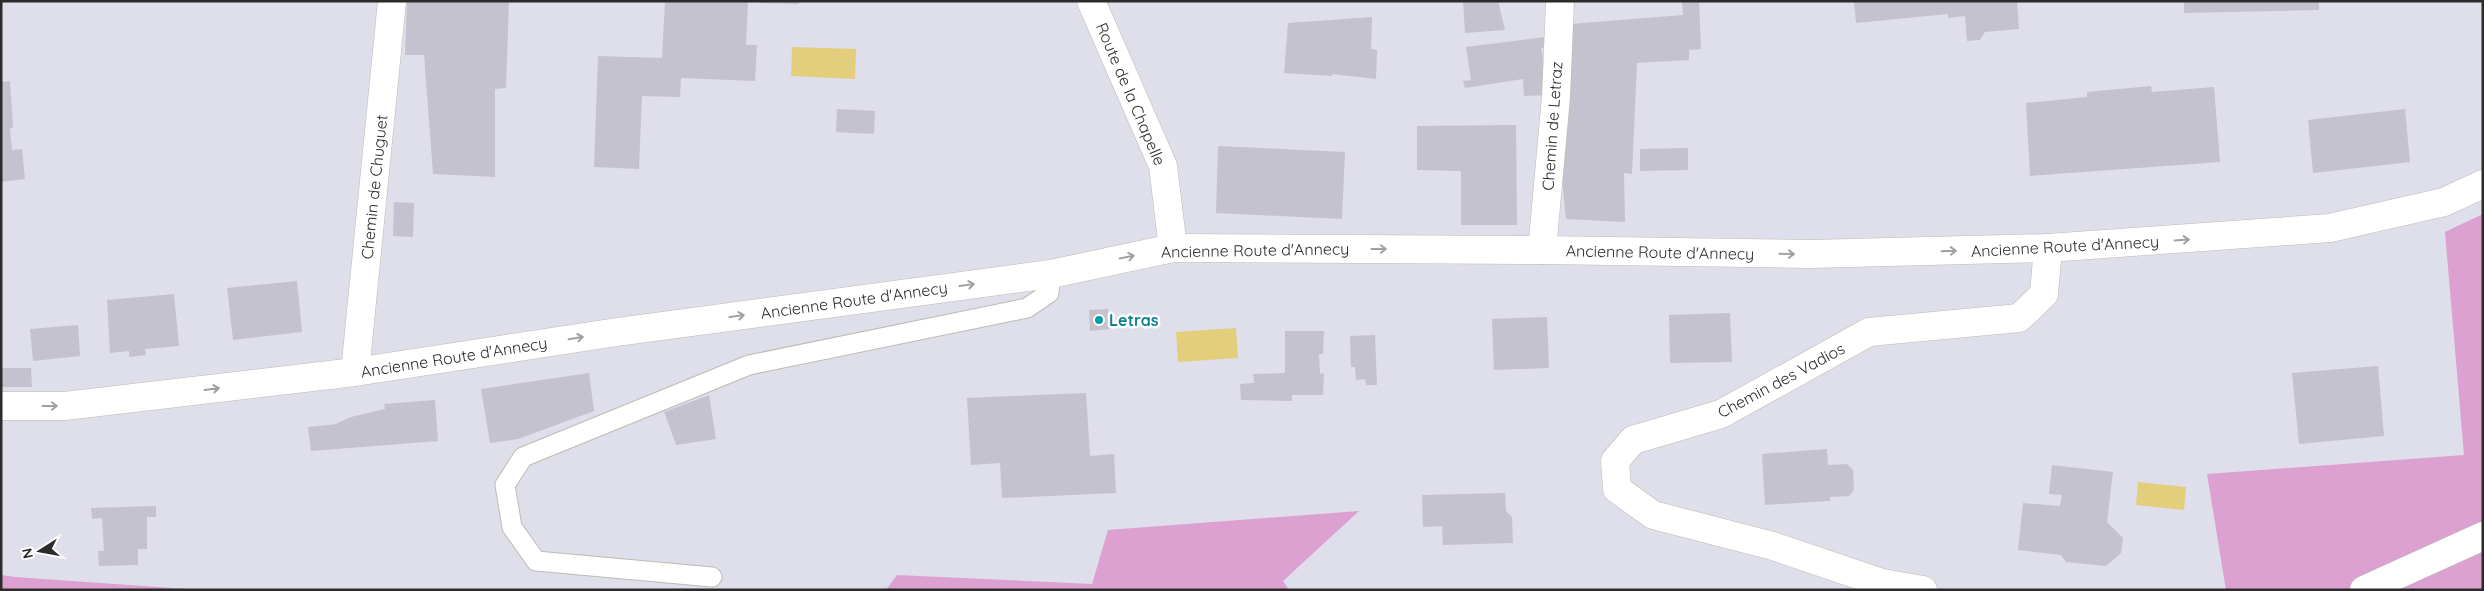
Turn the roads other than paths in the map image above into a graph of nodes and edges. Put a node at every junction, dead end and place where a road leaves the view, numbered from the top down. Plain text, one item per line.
1 (392, 1) edge
2 (1091, 1) edge
3 (1560, 1) edge
4 (2483, 184) edge
5 (1173, 248) junction
6 (2048, 248) junction
7 (1542, 250) junction
8 (1051, 274) junction
9 (355, 372) junction
10 (1, 406) edge
11 (2483, 536) edge
12 (712, 577) dead end
13 (1923, 590) edge
14 (2364, 590) edge

1 - 9 street, Chemin de Chuguet
2 - 5 street, Route de la Chapelle
3 - 7 street, Chemin de Letraz
6 -> 4 street, Ancienne Route d'Annecy
5 -> 7 street, Ancienne Route d'Annecy
8 -> 5 street, Ancienne Route d'Annecy
7 -> 6 street, Ancienne Route d'Annecy
6 - 13 street, Chemin des Vadios
9 -> 8 street, Ancienne Route d'Annecy
8 - 12 lane
10 -> 9 street, Ancienne Route d'Annecy
11 - 14 street

